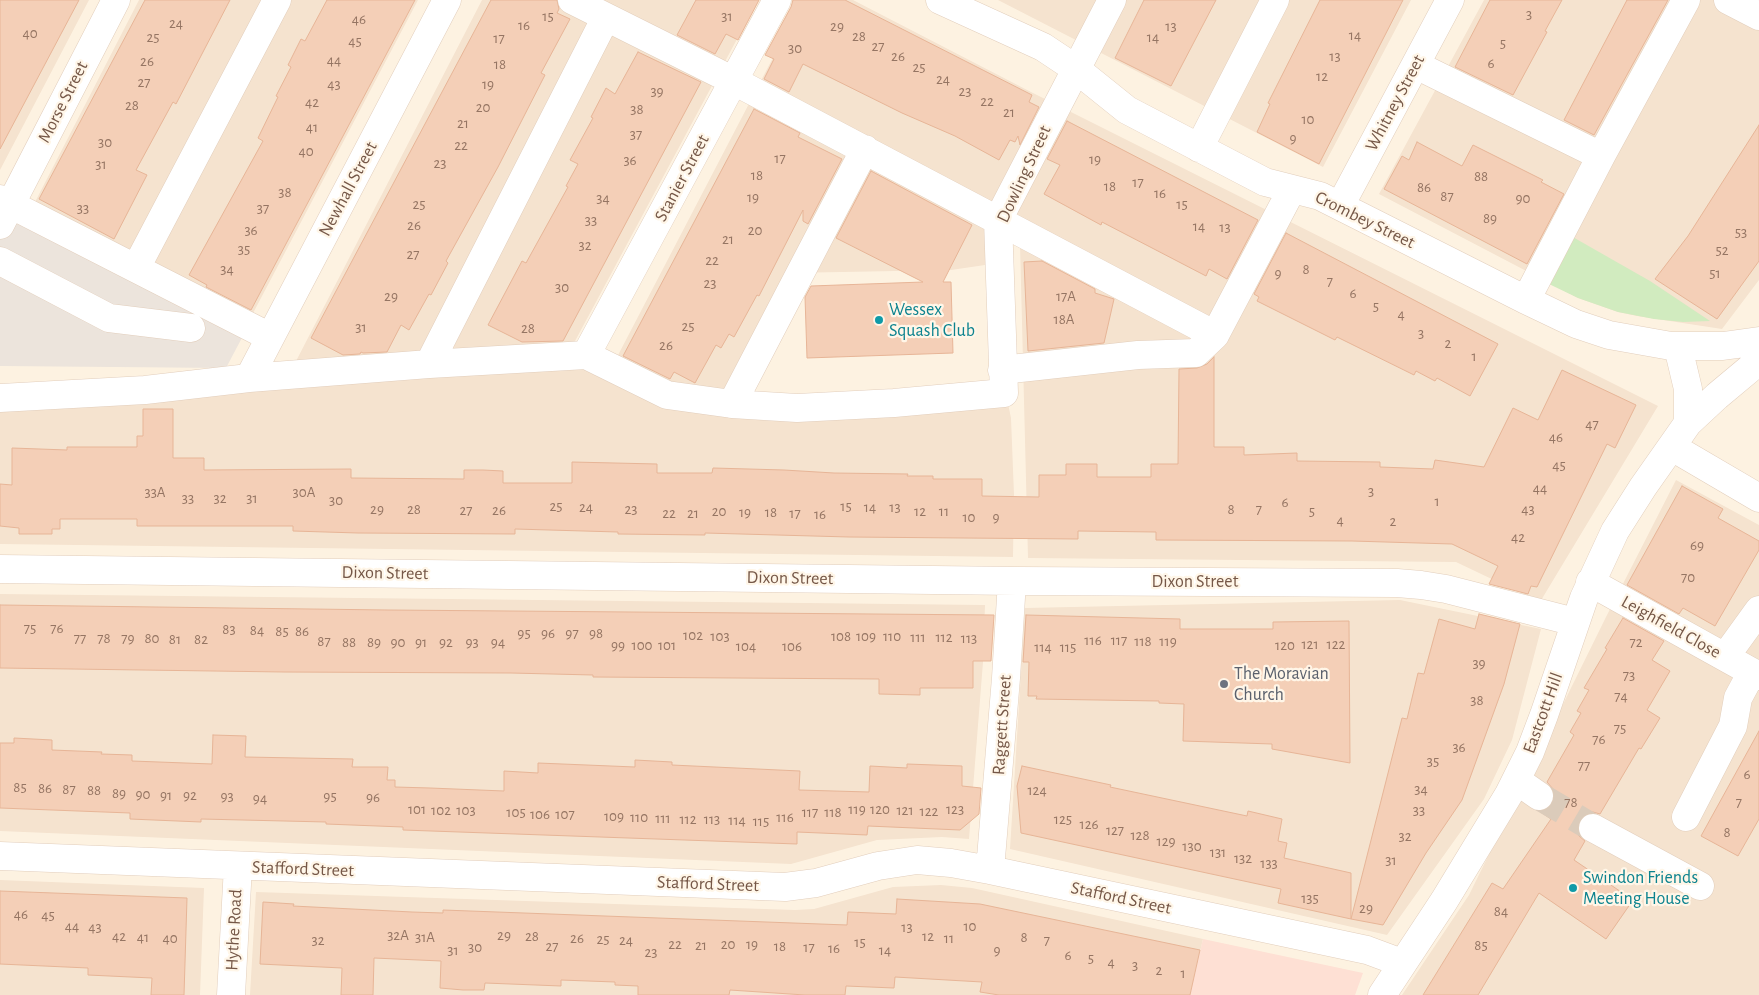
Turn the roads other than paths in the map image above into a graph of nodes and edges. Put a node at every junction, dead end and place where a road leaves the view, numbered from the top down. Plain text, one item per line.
1 (116, 0) edge
2 (277, 0) edge
3 (447, 0) edge
4 (572, 0) edge
5 (777, 0) edge
6 (1112, 0) edge
7 (1275, 0) edge
8 (1450, 0) edge
9 (1686, 0) edge
10 (1728, 0) edge
11 (944, 1) edge
12 (1759, 16) edge
13 (606, 17) junction
14 (1416, 64) junction
15 (1076, 69) junction
16 (734, 81) junction
17 (1199, 148) junction
18 (865, 149) junction
19 (1601, 156) junction
20 (1292, 189) junction
21 (1340, 206) junction
22 (4, 209) edge
23 (998, 220) junction
24 (0, 261) edge
25 (136, 268) junction
26 (1526, 300) junction
27 (191, 328) dead end
28 (1215, 335) junction
29 (270, 337) junction
30 (1759, 341) edge
31 (1678, 347) junction
32 (586, 355) junction
33 (1759, 361) edge
34 (429, 364) junction
35 (250, 378) junction
36 (1003, 381) junction
37 (0, 398) edge
38 (732, 404) junction
39 (1688, 423) junction
40 (1672, 447) junction
41 (1759, 498) edge
42 (0, 569) edge
43 (1012, 581) junction
44 (1590, 582) junction
45 (1759, 610) edge
46 (1575, 622) junction
47 (1725, 657) junction
48 (1756, 674) edge
49 (1516, 780) junction
50 (1539, 796) tunnel mouth
51 (1686, 817) dead end
52 (1593, 828) tunnel mouth
53 (0, 856) edge
54 (238, 866) junction
55 (990, 870) junction
56 (1700, 886) dead end
57 (1402, 963) junction
58 (231, 995) edge
59 (1382, 995) edge

1 - 22 street, Morse Street
2 - 25 street
3 - 29 street, Newhall Street
4 - 13 street
5 - 16 street, Stanier Street
6 - 15 street, Dowling Street
7 - 17 street
8 - 14 street, Whitney Street
9 - 19 street
10 - 12 street
11 - 15 street, Crombey Street
13 - 16 street
13 - 34 street
14 - 19 street
14 - 21 street, Whitney Street
15 - 17 street, Crombey Street
15 - 23 street, Dowling Street
16 - 18 street
16 - 32 street, Stanier Street
17 - 20 street, Crombey Street
18 - 23 street
18 - 38 street
19 - 26 street
20 - 21 street, Crombey Street
20 - 28 street
21 - 26 street, Crombey Street
22 - 25 street
23 - 28 street
23 - 36 street, Dowling Street
24 - 27 street
25 - 29 street
26 - 31 street, Crombey Street
28 - 36 street
29 - 35 street, Newhall Street
30 - 31 street, Crombey Street
31 - 39 street
32 - 34 street
32 - 38 street
33 - 39 street, Eastcott Hill
34 - 35 street
35 - 37 street
36 - 38 street
39 - 40 street, Eastcott Hill
40 - 41 street
40 - 44 street, Eastcott Hill
42 - 43 street, Dixon Street
43 - 46 street, Dixon Street
43 - 55 street, Raggett Street
44 - 46 street, Eastcott Hill
44 - 47 street, Leighfield Close
45 - 47 street
46 - 49 street, Eastcott Hill
47 - 48 street, Leighfield Close
48 - 51 street, Leighfield Close
49 - 50 street
49 - 57 street, Eastcott Hill
52 - 56 street
53 - 54 street, Stafford Street
54 - 55 street, Stafford Street
54 - 58 street, Hythe Road
55 - 57 street, Stafford Street
57 - 59 street, Eastcott Hill

